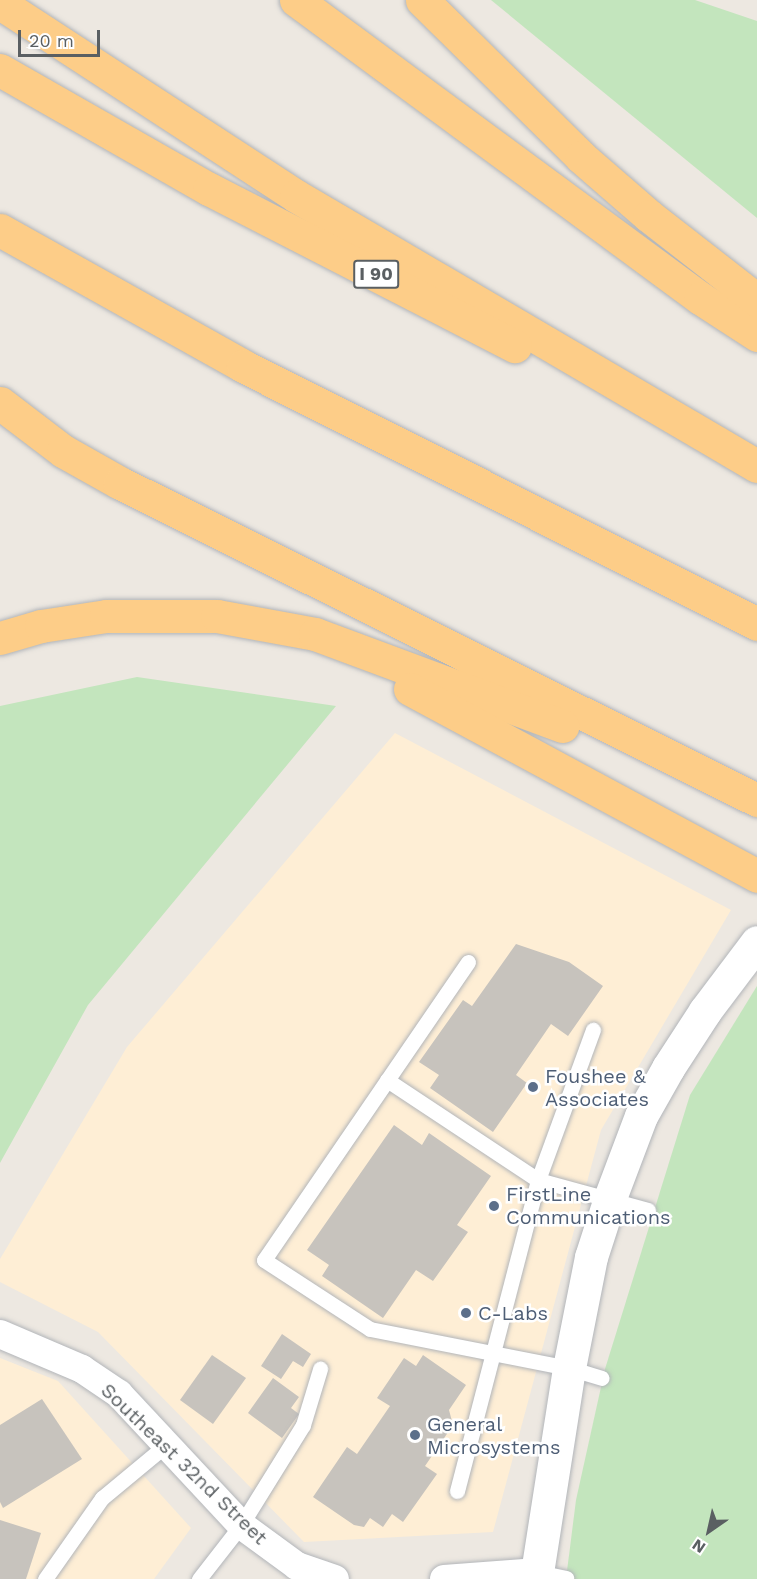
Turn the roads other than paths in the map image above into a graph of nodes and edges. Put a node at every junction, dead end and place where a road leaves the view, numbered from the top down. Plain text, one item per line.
1 (296, 0) edge
2 (422, 0) edge
3 (0, 3) edge
4 (0, 70) edge
5 (0, 230) edge
6 (757, 300) edge
7 (757, 335) edge
8 (0, 403) edge
9 (757, 468) edge
10 (217, 616) junction
11 (757, 624) edge
12 (0, 638) edge
13 (688, 769) junction
14 (754, 799) edge
15 (757, 876) edge
16 (757, 942) edge
17 (468, 962) dead end
18 (593, 1030) dead end
19 (387, 1080) junction
20 (538, 1180) junction
21 (610, 1198) junction
22 (648, 1210) dead end
23 (0, 1334) edge
24 (491, 1352) junction
25 (569, 1368) junction
26 (320, 1369) dead end
27 (601, 1378) dead end
28 (167, 1444) junction
29 (457, 1491) dead end
30 (241, 1525) junction
31 (546, 1576) edge
32 (45, 1579) edge
33 (199, 1579) edge
34 (335, 1579) edge
35 (444, 1579) edge

1 - 7 highway
2 - 6 highway
3 - 9 highway
4 - 9 highway, I 90
5 - 11 highway
8 - 13 highway
10 - 12 highway
10 - 13 highway
10 - 15 highway
13 - 14 highway
16 - 21 street
17 - 19 lane
18 - 20 lane
19 - 20 lane
19 - 24 lane
20 - 21 lane
20 - 24 lane
21 - 22 lane
21 - 25 street
23 - 28 street, Southeast 32nd Street
24 - 25 lane
24 - 29 lane
25 - 27 lane
25 - 31 street
26 - 30 lane
28 - 30 street, Southeast 32nd Street
28 - 32 lane
30 - 33 lane
30 - 34 street, Southeast 32nd Street
31 - 35 street

